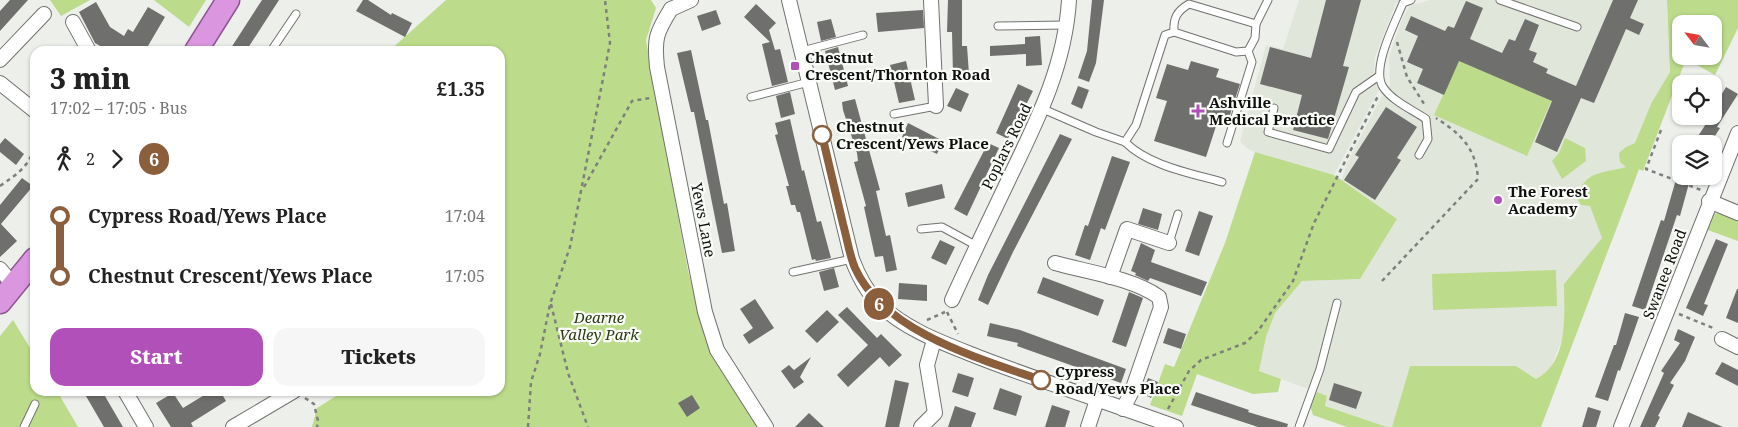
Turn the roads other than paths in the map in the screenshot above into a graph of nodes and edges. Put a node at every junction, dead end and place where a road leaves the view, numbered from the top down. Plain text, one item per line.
1 (228, 0) edge
2 (691, 0) edge
3 (789, 0) edge
4 (931, 0) edge
5 (1069, 0) edge
6 (1268, 0) edge
7 (1411, 0) edge
8 (1500, 0) edge
9 (1403, 2) edge
10 (667, 4) edge
11 (44, 14) dead end
12 (296, 14) dead end
13 (73, 22) dead end
14 (1256, 24) junction
15 (1067, 25) junction
16 (998, 26) dead end
17 (1577, 27) dead end
18 (1174, 32) junction
19 (863, 35) dead end
20 (86, 46) edge
21 (204, 46) edge
22 (274, 46) edge
23 (802, 51) junction
24 (1248, 51) junction
25 (0, 60) edge
26 (1379, 76) junction
27 (810, 82) junction
28 (0, 83) edge
29 (751, 97) dead end
30 (936, 106) joint
31 (30, 107) edge
32 (1274, 108) dead end
33 (1043, 109) junction
34 (894, 114) dead end
35 (1738, 133) edge
36 (1125, 142) junction
37 (1227, 143) dead end
38 (1419, 155) dead end
39 (1222, 182) dead end
40 (1710, 198) junction
41 (1738, 213) edge
42 (1178, 214) dead end
43 (921, 229) dead end
44 (1169, 243) joint
45 (977, 246) junction
46 (852, 259) junction
47 (30, 263) edge
48 (1055, 263) dead end
49 (793, 272) dead end
50 (1110, 277) junction
51 (4, 285) edge
52 (1337, 303) dead end
53 (949, 306) road end
54 (1722, 338) road end
55 (934, 340) junction
56 (1738, 347) edge
57 (128, 396) edge
58 (288, 396) edge
59 (1097, 400) junction
60 (35, 404) dead end
61 (1123, 409) junction
62 (24, 427) edge
63 (146, 427) edge
64 (233, 427) edge
65 (766, 427) edge
66 (921, 427) edge
67 (1088, 427) edge
68 (1176, 427) edge
69 (1299, 427) edge
70 (1621, 427) edge

1 - 21 highway
2 - 10 street
3 - 23 street
4 - 30 street
5 - 15 street, Poplars Road
6 - 14 lane
7 - 9 lane
8 - 17 lane
9 - 26 lane
10 - 65 street, Yews Lane
11 - 25 street
12 - 22 lane
13 - 20 street
14 - 18 lane
14 - 24 lane
15 - 16 lane
15 - 33 street, Poplars Road
18 - 24 lane
18 - 36 lane
19 - 23 lane
23 - 27 street
24 - 37 lane
26 - 32 lane
26 - 38 lane
27 - 29 lane
27 - 46 street
28 - 31 street
30 - 34 lane
33 - 36 lane
33 - 45 street, Poplars Road
35 - 40 street, Swanee Road
36 - 39 lane
40 - 41 street
40 - 70 street, Swanee Road
42 - 44 lane
43 - 45 lane
44 - 50 street
45 - 53 street, Poplars Road
46 - 49 lane
46 - 55 street
47 - 51 highway
48 - 50 street
50 - 61 street
52 - 69 lane
54 - 56 street
55 - 59 street
55 - 66 street
57 - 63 street
58 - 64 street
59 - 61 street
59 - 67 street
60 - 62 lane
61 - 68 street

